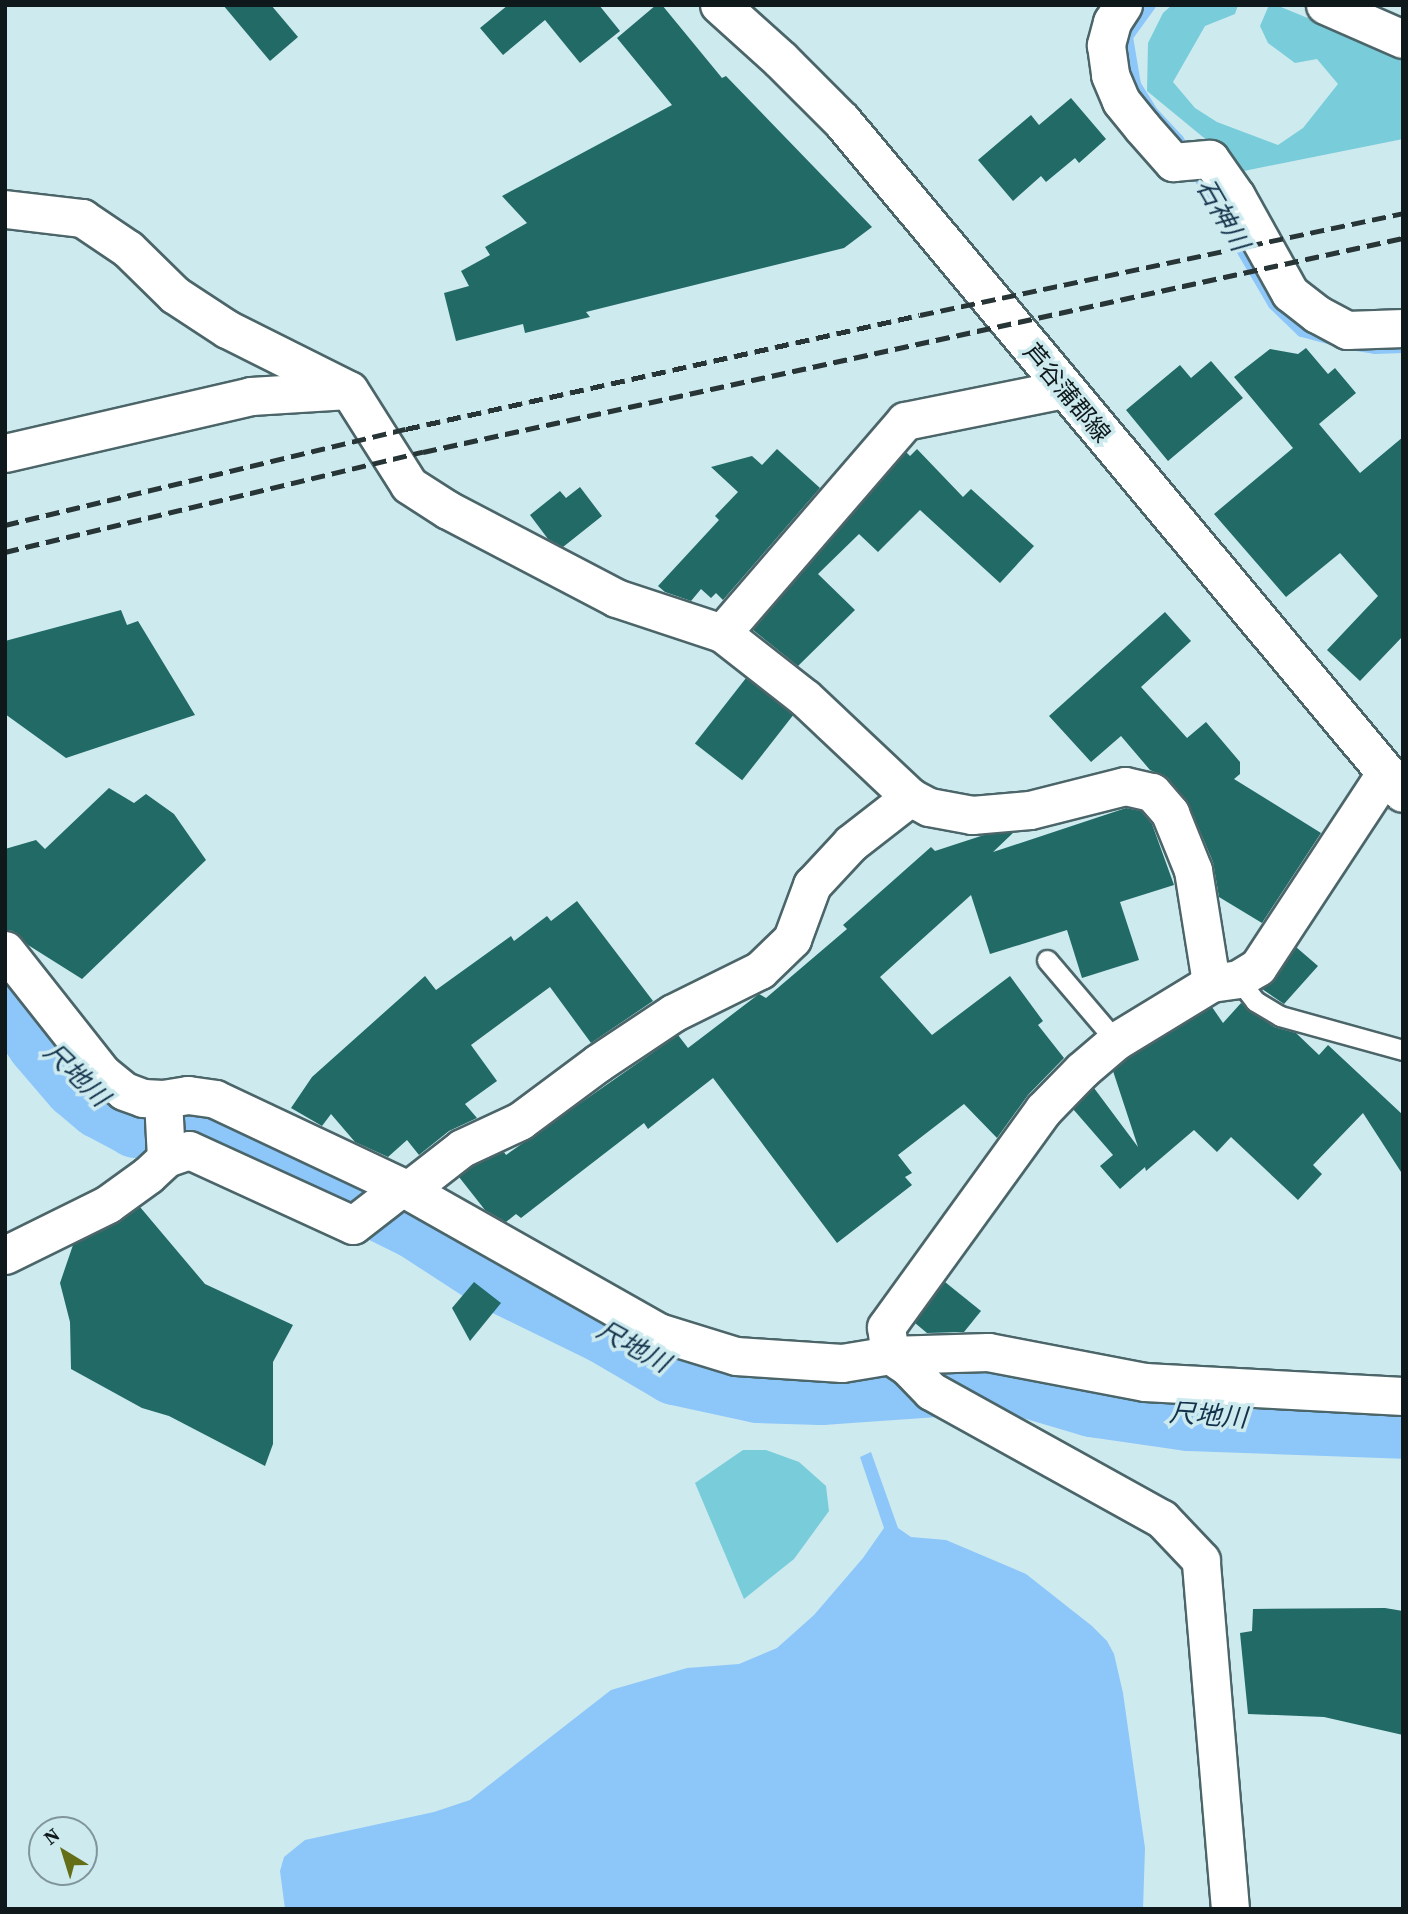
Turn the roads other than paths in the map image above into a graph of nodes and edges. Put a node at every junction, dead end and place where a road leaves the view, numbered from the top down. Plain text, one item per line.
1 (720, 5) edge
2 (1123, 5) edge
3 (1325, 5) edge
4 (1403, 39) edge
5 (5, 209) edge
6 (1403, 328) edge
7 (1064, 389) junction
8 (349, 390) junction
9 (5, 453) edge
10 (722, 633) junction
11 (1397, 773) edge
12 (910, 797) junction
13 (5, 950) edge
14 (1047, 960) dead end
15 (1225, 981) junction
16 (1116, 1041) junction
17 (1403, 1050) edge
18 (163, 1101) junction
19 (165, 1150) junction
20 (401, 1190) junction
21 (5, 1255) edge
22 (910, 1371) junction
23 (1403, 1396) edge
24 (1230, 1909) edge

1 - 7 main road, 芦谷蒲郡線
2 - 6 street
3 - 4 street
5 - 8 street
7 - 10 street
7 - 11 main road, 芦谷蒲郡線
8 - 9 street
8 - 10 street
10 - 12 street
11 - 15 street
12 - 15 street
12 - 20 street
13 - 18 street
14 - 16 lane
15 - 16 street
15 - 17 lane
16 - 22 street
18 - 19 street
18 - 20 street
19 - 20 street
19 - 21 street
20 - 22 street
22 - 23 street
22 - 24 street

